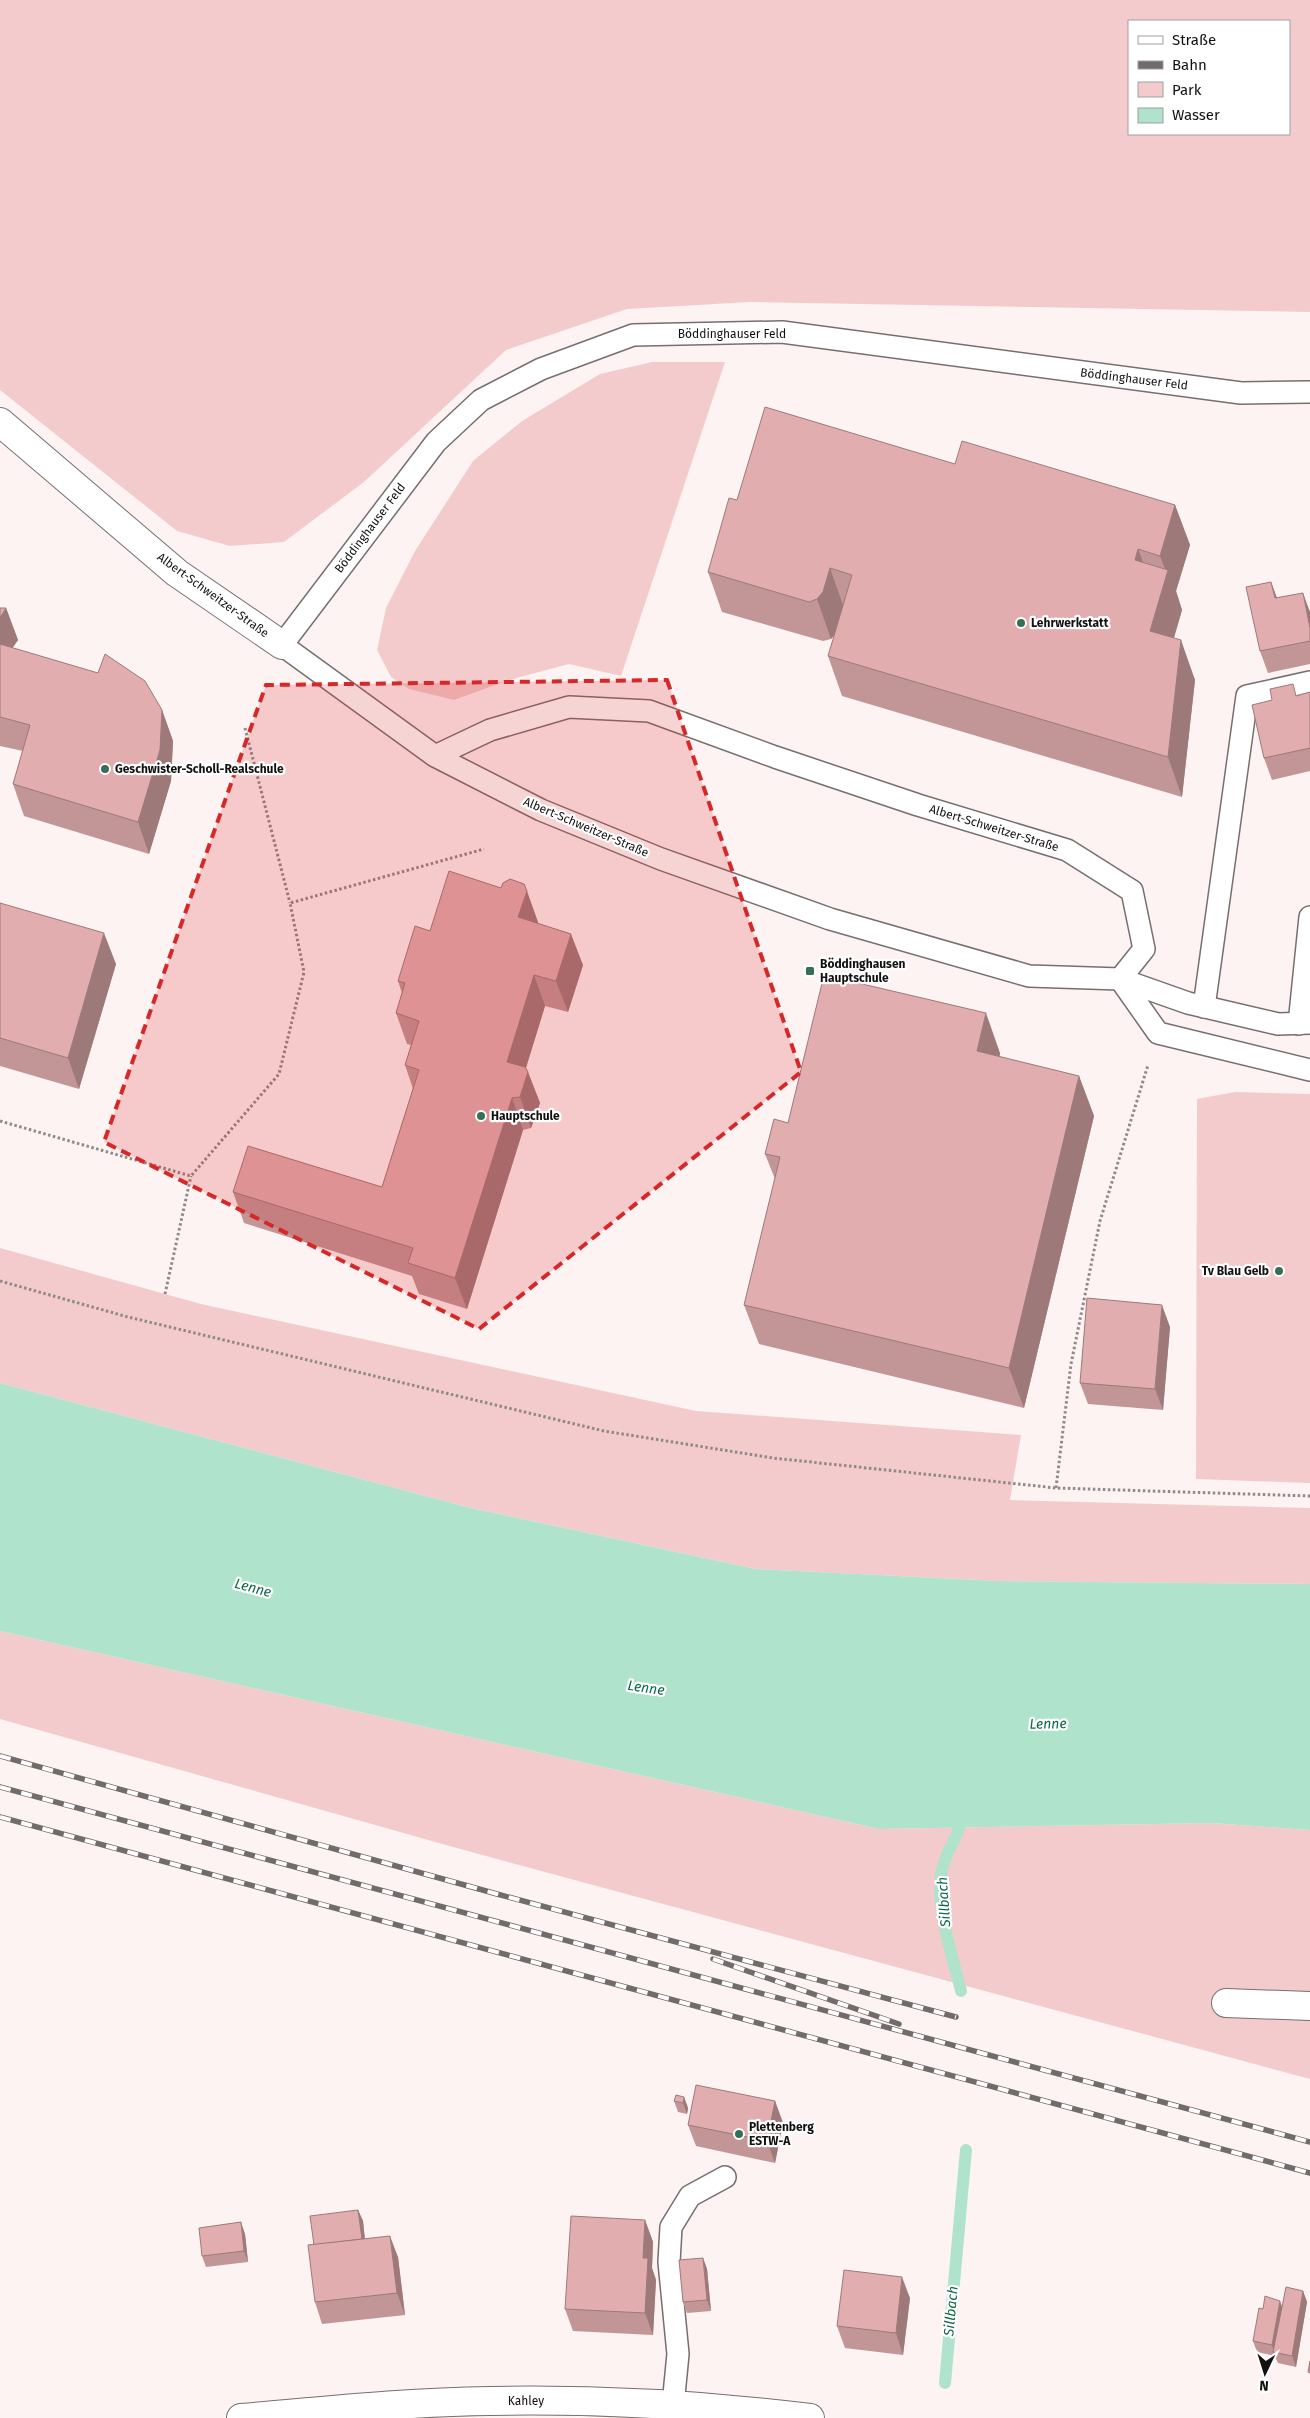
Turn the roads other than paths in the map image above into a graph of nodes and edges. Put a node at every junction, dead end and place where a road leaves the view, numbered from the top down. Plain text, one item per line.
1 (1310, 392) edge
2 (0, 422) edge
3 (282, 645) junction
4 (1310, 682) edge
5 (435, 756) junction
6 (1310, 917) edge
7 (1120, 979) junction
8 (1204, 1007) junction
9 (1304, 1023) edge
10 (1310, 1070) edge
11 (1226, 2003) dead end
12 (1310, 2006) edge
13 (725, 2177) dead end
14 (673, 2405) junction
15 (241, 2418) edge
16 (810, 2418) edge

1 - 3 lane, Böddinghauser Feld
2 - 3 main road, Albert-Schweitzer-Straße
3 - 5 lane, Albert-Schweitzer-Straße
4 - 8 lane
5 - 7 lane, Albert-Schweitzer-Straße
5 - 7 lane, Albert-Schweitzer-Straße
6 - 9 lane
7 - 8 lane
7 - 10 lane
8 - 9 lane
11 - 12 main road
13 - 14 lane
14 - 15 main road, Kahley
14 - 16 main road, Kahley

